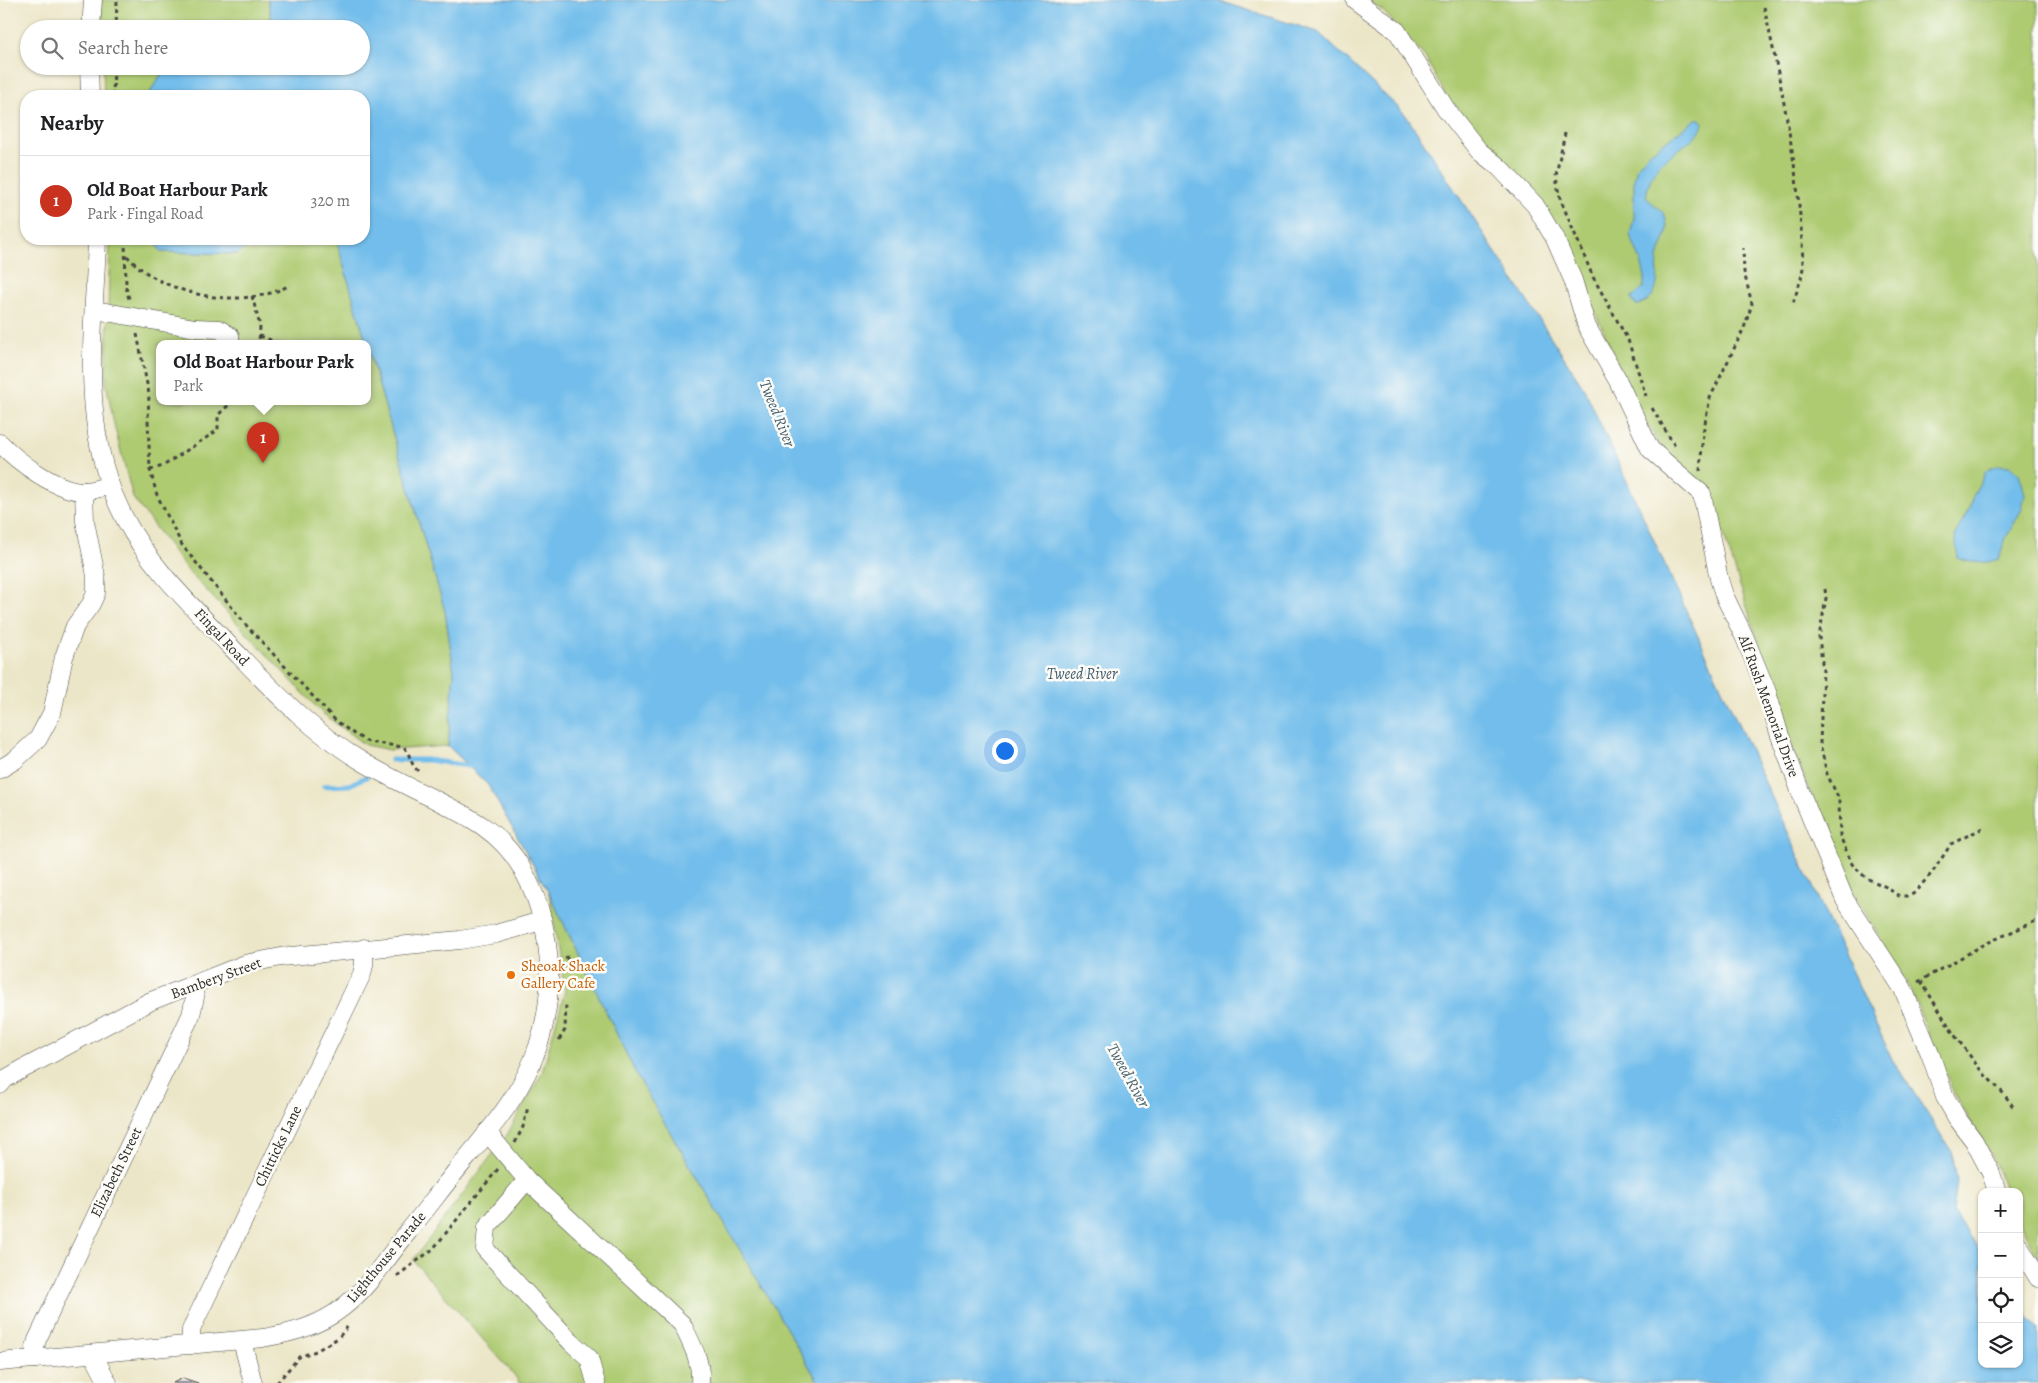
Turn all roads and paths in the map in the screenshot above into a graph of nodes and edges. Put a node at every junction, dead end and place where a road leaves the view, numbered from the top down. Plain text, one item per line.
1 (93, 0) edge
2 (117, 0) edge
3 (1355, 0) edge
4 (1764, 8) dead end
5 (92, 20) edge
6 (116, 20) edge
7 (89, 75) edge
8 (114, 75) edge
9 (90, 90) edge
10 (114, 90) edge
11 (1565, 133) dead end
12 (97, 245) edge
13 (125, 245) edge
14 (1743, 248) dead end
15 (126, 256) junction
16 (290, 284) dead end
17 (252, 296) junction
18 (1793, 303) dead end
19 (95, 310) junction
20 (133, 317) junction
21 (260, 336) junction
22 (230, 340) edge
23 (260, 340) edge
24 (270, 340) edge
25 (229, 405) edge
26 (0, 443) edge
27 (1678, 450) dead end
28 (1700, 458) junction
29 (1694, 462) dead end
30 (150, 470) junction
31 (110, 486) junction
32 (84, 491) junction
33 (1702, 494) junction
34 (1824, 589) dead end
35 (0, 769) edge
36 (419, 772) dead end
37 (1985, 827) dead end
38 (2038, 920) edge
39 (541, 921) junction
40 (364, 948) junction
41 (564, 953) dead end
42 (1896, 978) junction
43 (567, 981) dead end
44 (1921, 981) junction
45 (192, 985) junction
46 (566, 1000) dead end
47 (555, 1046) dead end
48 (0, 1085) edge
49 (529, 1101) dead end
50 (2014, 1108) dead end
51 (487, 1132) junction
52 (506, 1154) junction
53 (527, 1180) junction
54 (1996, 1188) edge
55 (2023, 1253) edge
56 (2038, 1278) edge
57 (389, 1281) dead end
58 (351, 1324) dead end
59 (242, 1341) junction
60 (191, 1345) junction
61 (93, 1354) junction
62 (36, 1359) junction
63 (0, 1362) edge
64 (108, 1383) edge
65 (253, 1383) edge
66 (277, 1383) edge
67 (596, 1383) edge
68 (700, 1383) edge

1 - 5 street
2 - 6 path
3 - 33 street
4 - 18 path
7 - 9 street
8 - 10 path
11 - 27 path
12 - 19 street, Fingal Road
13 - 15 path
14 - 28 path
15 - 17 path
15 - 20 path
16 - 17 path
17 - 21 path
19 - 20 street
19 - 31 street, Fingal Road
20 - 22 street
20 - 30 path
21 - 23 path
21 - 24 path
25 - 30 path
26 - 32 street
28 - 29 path
28 - 33 path
30 - 36 path
31 - 32 street
31 - 39 street, Fingal Road
32 - 35 street
33 - 42 street, Alf Rush Memorial Drive
34 - 37 path
38 - 44 path
39 - 40 street, Bambery Street
39 - 51 street, Lighthouse Parade
40 - 45 street, Bambery Street
40 - 60 street, Chitticks Lane
41 - 43 path
42 - 44 path
42 - 54 street, Alf Rush Memorial Drive
44 - 50 path
45 - 48 street, Bambery Street
45 - 62 street, Elizabeth Street
46 - 47 path
49 - 52 path
51 - 52 street
51 - 59 street, Lighthouse Parade
52 - 53 street
52 - 57 path
53 - 67 street
53 - 68 street
55 - 56 street
58 - 66 path
59 - 60 street, Lighthouse Parade
59 - 65 street
60 - 61 street, Lighthouse Parade
61 - 62 street, Lighthouse Parade
61 - 64 street
62 - 63 street, Lighthouse Parade

